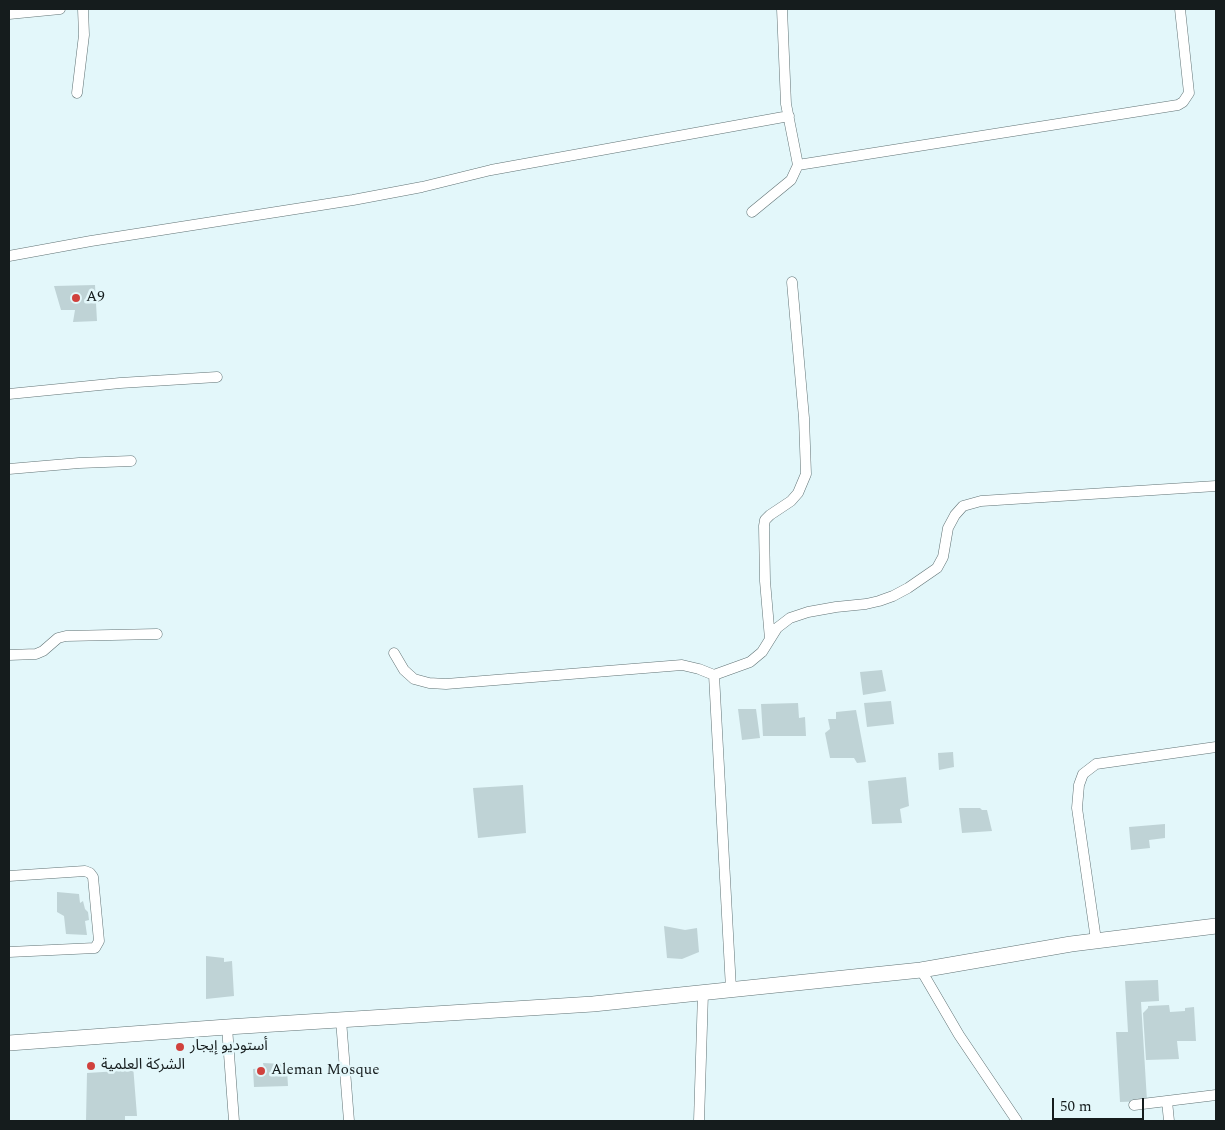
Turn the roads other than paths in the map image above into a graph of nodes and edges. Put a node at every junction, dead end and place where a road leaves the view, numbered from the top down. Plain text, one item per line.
1 (60, 9) edge
2 (83, 9) edge
3 (782, 9) edge
4 (1180, 9) edge
5 (9, 14) edge
6 (77, 93) dead end
7 (789, 116) junction
8 (798, 165) junction
9 (752, 212) dead end
10 (9, 256) edge
11 (792, 282) dead end
12 (217, 377) dead end
13 (9, 394) edge
14 (131, 461) dead end
15 (9, 469) edge
16 (1216, 486) edge
17 (157, 634) dead end
18 (770, 639) junction
19 (394, 653) dead end
20 (9, 655) edge
21 (714, 675) junction
22 (1216, 747) edge
23 (9, 876) edge
24 (1216, 926) edge
25 (1096, 940) junction
26 (9, 952) edge
27 (921, 970) junction
28 (732, 989) junction
29 (703, 992) junction
30 (341, 1020) junction
31 (227, 1027) junction
32 (9, 1043) edge
33 (1216, 1095) edge
34 (1166, 1101) junction
35 (1134, 1105) dead end
36 (234, 1121) edge
37 (349, 1121) edge
38 (699, 1121) edge
39 (1017, 1121) edge
40 (1169, 1121) edge

1 - 5 street
2 - 6 street
3 - 7 street
4 - 8 street
7 - 8 street
7 - 10 street
8 - 9 street
11 - 18 street
12 - 13 street
14 - 15 street
16 - 18 street
17 - 20 street
18 - 21 street
19 - 21 street
21 - 28 street
22 - 25 street
23 - 26 street
24 - 25 street
25 - 27 street
27 - 28 street
27 - 39 street
28 - 29 street
29 - 30 street
29 - 38 street
30 - 31 street
30 - 37 street
31 - 32 street
31 - 36 street
33 - 34 street
34 - 35 street
34 - 40 street

